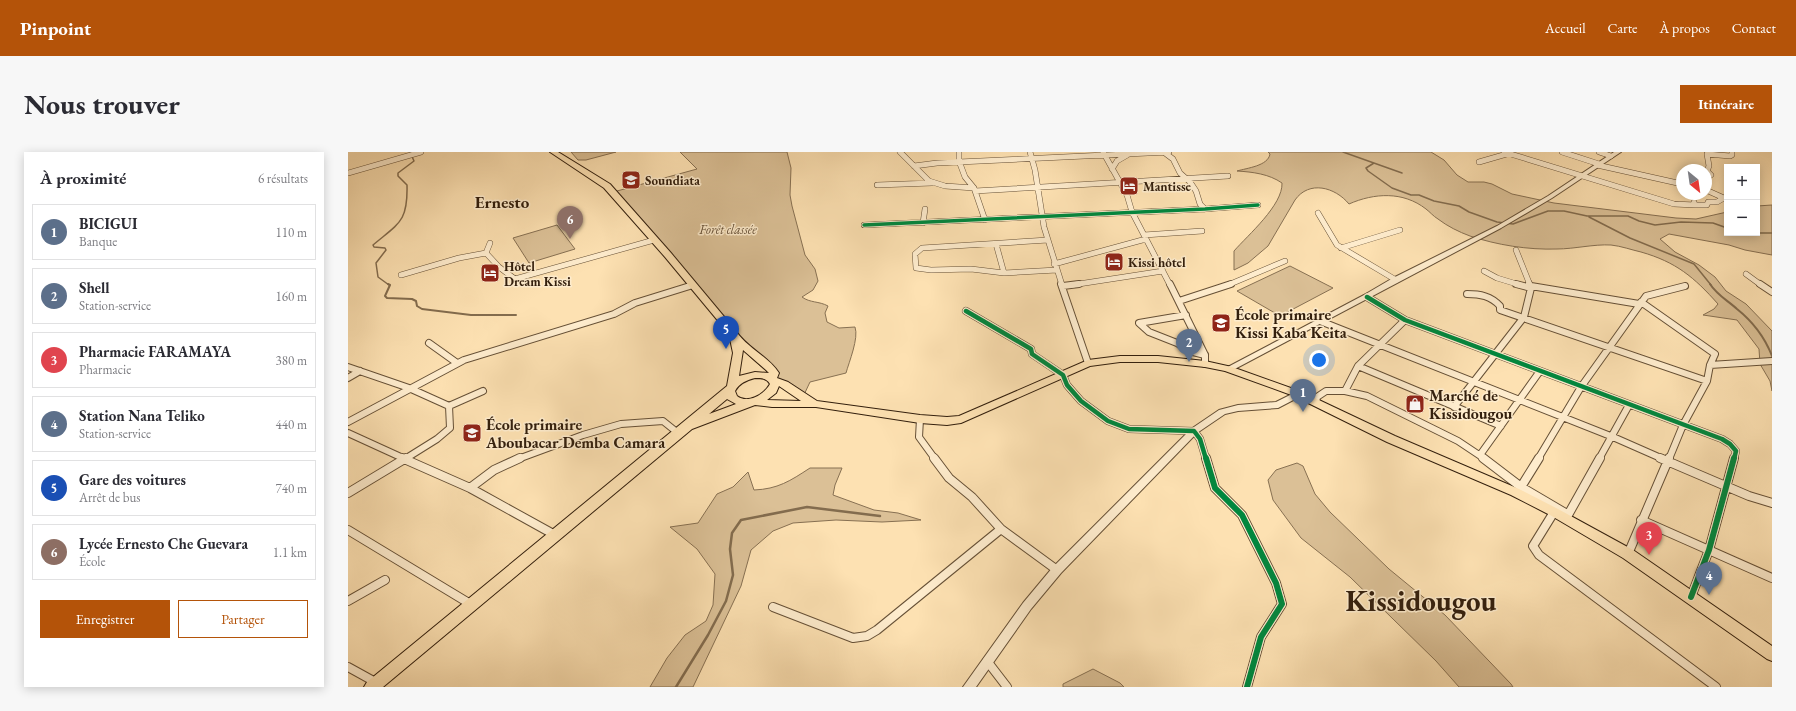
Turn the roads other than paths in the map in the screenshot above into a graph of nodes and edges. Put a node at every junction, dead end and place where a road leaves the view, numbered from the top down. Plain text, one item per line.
1 (420, 152) edge
2 (553, 152) edge
3 (900, 152) edge
4 (959, 152) edge
5 (1030, 152) edge
6 (1508, 152) edge
7 (1562, 152) edge
8 (1598, 152) edge
9 (1618, 152) edge
10 (1703, 152) edge
11 (1732, 152) edge
12 (1104, 153) edge
13 (1167, 153) edge
14 (1709, 153) edge
15 (1131, 154) junction
16 (1611, 156) junction
17 (1032, 159) junction
18 (1479, 162) dead end
19 (960, 163) junction
20 (1598, 164) junction
21 (1709, 164) edge
22 (914, 166) junction
23 (1112, 169) junction
24 (348, 173) edge
25 (1228, 176) dead end
26 (1582, 176) junction
27 (1188, 178) junction
28 (1119, 181) junction
29 (932, 183) junction
30 (1676, 183) edge
31 (877, 186) dead end
32 (1037, 188) junction
33 (974, 190) junction
34 (1712, 193) edge
35 (1258, 205) dead end
36 (924, 209) dead end
37 (1205, 209) junction
38 (1132, 212) junction
39 (1318, 213) dead end
40 (1042, 217) junction
41 (985, 220) junction
42 (923, 222) junction
43 (864, 225) dead end
44 (1400, 230) dead end
45 (1202, 231) dead end
46 (1145, 237) junction
47 (654, 240) junction
48 (1048, 240) junction
49 (490, 243) dead end
50 (996, 244) junction
51 (1341, 248) junction
52 (1516, 250) dead end
53 (486, 253) junction
54 (1285, 261) dead end
55 (1054, 264) junction
56 (1057, 270) junction
57 (1163, 271) junction
58 (1484, 271) dead end
59 (1004, 273) junction
60 (1746, 274) dead end
61 (401, 275) dead end
62 (1396, 280) junction
63 (693, 285) junction
64 (1063, 286) junction
65 (1685, 286) dead end
66 (1531, 287) junction
67 (1772, 292) edge
68 (1467, 294) dead end
69 (1367, 297) junction
70 (1179, 302) junction
71 (1640, 303) junction
72 (966, 311) dead end
73 (1186, 315) junction
74 (1524, 317) junction
75 (1405, 320) junction
76 (1320, 321) junction
77 (737, 340) junction
78 (429, 343) dead end
79 (1380, 344) junction
80 (1608, 347) junction
81 (1495, 354) junction
82 (1205, 360) junction
83 (1772, 361) edge
84 (457, 363) junction
85 (1088, 363) junction
86 (1358, 366) junction
87 (1710, 366) junction
88 (348, 367) edge
89 (1228, 369) junction
90 (360, 371) junction
91 (1540, 371) junction
92 (1061, 374) junction
93 (348, 378) edge
94 (772, 380) junction
95 (1707, 381) junction
96 (1474, 382) junction
97 (1581, 387) junction
98 (409, 388) junction
99 (731, 388) junction
100 (483, 391) dead end
101 (1345, 391) junction
102 (1298, 394) junction
103 (1520, 400) junction
104 (754, 401) junction
105 (1316, 403) junction
106 (816, 404) junction
107 (1629, 405) junction
108 (449, 406) junction
109 (1454, 407) junction
110 (1563, 418) junction
111 (920, 419) junction
112 (348, 422) edge
113 (1683, 425) junction
114 (1501, 426) junction
115 (682, 430) junction
116 (1194, 431) junction
117 (348, 433) edge
118 (1613, 437) junction
119 (1480, 455) junction
120 (403, 458) junction
121 (1668, 461) junction
122 (1726, 484) junction
123 (1521, 487) junction
124 (470, 488) junction
125 (348, 493) edge
126 (1772, 503) edge
127 (1554, 512) junction
128 (1567, 517) junction
129 (1641, 520) junction
130 (1001, 529) junction
131 (348, 530) edge
132 (555, 535) junction
133 (1709, 550) junction
134 (1628, 554) junction
135 (1057, 570) junction
136 (1772, 578) edge
137 (385, 580) dead end
138 (1691, 597) junction
139 (348, 601) edge
140 (472, 605) junction
141 (773, 607) dead end
142 (1772, 654) edge
143 (987, 661) junction
144 (348, 667) edge
145 (375, 685) edge
146 (969, 687) edge
147 (1007, 687) edge
148 (1247, 687) edge
149 (1716, 687) edge

1 - 24 street
2 - 47 highway
3 - 22 street
4 - 19 street
5 - 17 street
6 - 18 street
6 - 26 street
7 - 20 street
8 - 16 street
9 - 16 street
10 - 14 street
11 - 14 street
12 - 15 street
12 - 17 street
12 - 23 street
13 - 15 street
13 - 27 street
14 - 21 street
15 - 23 street
16 - 20 street
17 - 19 street
17 - 32 street
19 - 22 street
19 - 33 street
20 - 26 street
20 - 30 street
22 - 29 street
23 - 28 street
25 - 27 street
26 - 34 street
26 - 62 street
27 - 28 street
27 - 37 street
28 - 32 street
28 - 38 street
29 - 31 street
29 - 33 street
32 - 33 street
32 - 40 street
33 - 41 street
35 - 37 street
36 - 42 street
37 - 38 street
38 - 40 street
38 - 46 street
39 - 51 street
40 - 41 street
40 - 48 street
41 - 42 street
42 - 43 street
44 - 51 street
45 - 46 street
46 - 55 street
46 - 57 street
47 - 53 street
47 - 63 highway
48 - 50 street
48 - 55 street
49 - 53 street
50 - 59 street
50 - 59 street
51 - 62 street
52 - 66 street
53 - 61 street
54 - 70 street
55 - 56 street
56 - 59 street
56 - 64 street
57 - 64 street
57 - 70 street
58 - 66 street
60 - 67 street
62 - 69 street
63 - 77 highway
63 - 84 street
64 - 85 street
65 - 71 street
66 - 71 street
66 - 74 street
68 - 74 street
69 - 75 street
69 - 76 street
70 - 73 street
71 - 80 street
71 - 87 street
72 - 92 street
73 - 82 street
73 - 82 street
74 - 80 street
74 - 81 street
75 - 79 street
75 - 81 street
76 - 79 street
76 - 89 street
77 - 94 highway
77 - 99 highway
78 - 84 street
79 - 86 street
79 - 96 street
80 - 95 street
80 - 97 street
81 - 91 street
81 - 96 street
82 - 85 highway
82 - 89 highway
83 - 87 street
84 - 98 street
85 - 92 highway
86 - 101 street
86 - 109 street
87 - 95 street
88 - 90 street
89 - 102 highway
90 - 93 street
90 - 98 street
91 - 97 street
91 - 103 street
92 - 111 highway
92 - 116 street
94 - 99 highway
94 - 104 highway
94 - 106 highway
95 - 113 street
96 - 103 street
96 - 109 street
97 - 107 street
97 - 110 street
98 - 108 street
98 - 112 street
99 - 104 highway
99 - 115 highway
100 - 108 street
101 - 105 street
101 - 119 street
102 - 105 highway
102 - 116 street
103 - 110 street
103 - 114 street
104 - 106 highway
104 - 115 highway
105 - 127 highway
106 - 111 highway
107 - 113 street
107 - 118 street
108 - 120 street
109 - 114 street
110 - 118 street
110 - 123 street
111 - 130 street
113 - 121 street
113 - 122 street
114 - 119 street
115 - 124 street
115 - 132 highway
116 - 135 street
116 - 148 street
117 - 120 street
118 - 121 street
118 - 128 street
119 - 123 street
120 - 124 street
120 - 125 street
121 - 122 street
121 - 129 street
122 - 126 street
122 - 133 street
123 - 128 street
124 - 132 street
127 - 128 highway
127 - 149 street
128 - 134 highway
129 - 133 street
129 - 134 street
130 - 135 street
130 - 141 street
131 - 140 street
132 - 140 highway
133 - 136 street
133 - 138 street
134 - 138 highway
135 - 143 street
137 - 139 street
138 - 142 highway
140 - 145 highway
143 - 146 street
143 - 147 street
144 - 145 street

